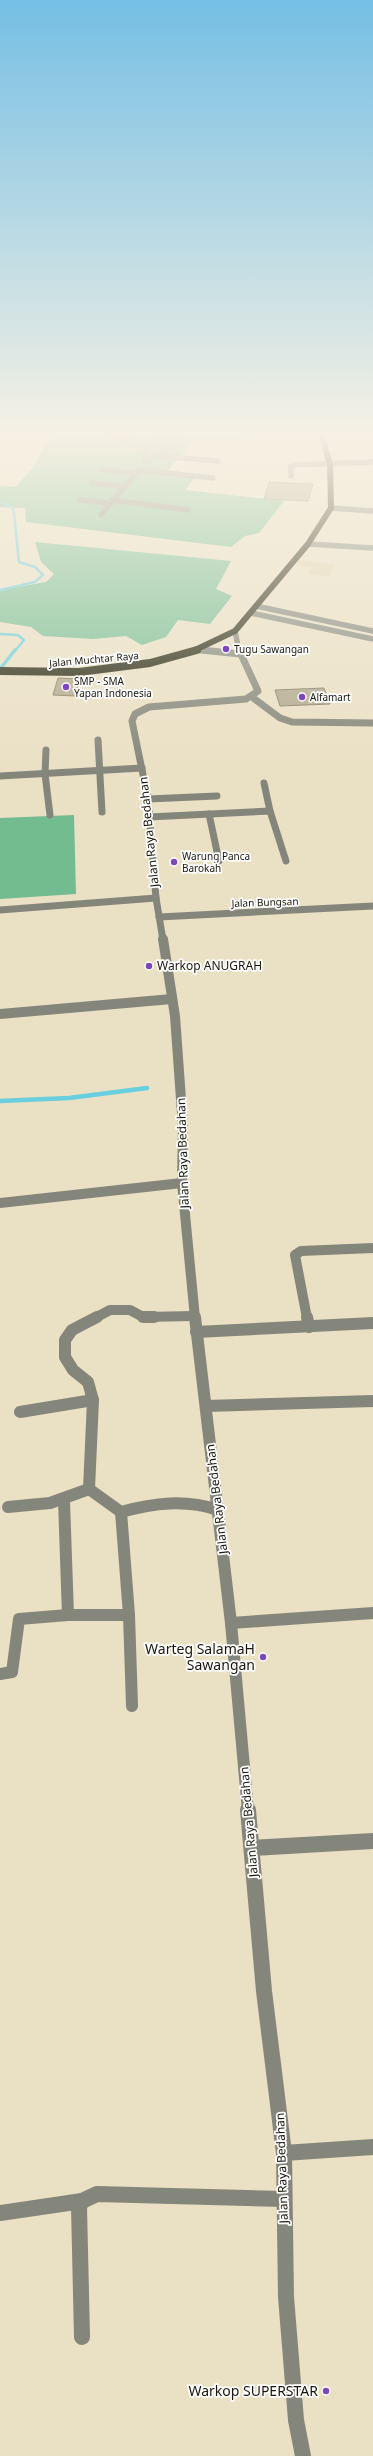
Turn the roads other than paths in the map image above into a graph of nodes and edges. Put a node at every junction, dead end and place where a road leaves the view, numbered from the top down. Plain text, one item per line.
1 (308, 544) edge
2 (318, 545) edge
3 (373, 548) edge
4 (256, 606) junction
5 (251, 613) junction
6 (339, 624) junction
7 (332, 630) junction
8 (236, 631) junction
9 (373, 631) edge
10 (373, 639) edge
11 (198, 650) junction
12 (240, 654) junction
13 (3, 671) edge
14 (252, 697) junction
15 (373, 723) edge
16 (98, 740) dead end
17 (46, 750) dead end
18 (142, 768) junction
19 (100, 770) junction
20 (45, 774) junction
21 (0, 776) edge
22 (264, 783) dead end
23 (217, 796) dead end
24 (148, 799) junction
25 (270, 811) junction
26 (102, 812) dead end
27 (209, 814) junction
28 (50, 816) dead end
29 (149, 817) junction
30 (220, 861) dead end
31 (286, 861) dead end
32 (156, 898) junction
33 (373, 906) edge
34 (0, 910) edge
35 (159, 917) junction
36 (172, 999) junction
37 (0, 1014) edge
38 (182, 1183) junction
39 (0, 1203) edge
40 (373, 1248) edge
41 (194, 1316) junction
42 (373, 1323) edge
43 (309, 1327) junction
44 (196, 1332) junction
45 (93, 1400) junction
46 (373, 1401) edge
47 (206, 1406) junction
48 (20, 1412) dead end
49 (89, 1489) junction
50 (64, 1501) junction
51 (8, 1507) dead end
52 (218, 1510) junction
53 (121, 1512) junction
54 (373, 1613) edge
55 (68, 1615) junction
56 (129, 1615) junction
57 (232, 1623) junction
58 (0, 1674) edge
59 (132, 1706) dead end
60 (373, 1841) edge
61 (252, 1848) junction
62 (373, 2148) edge
63 (284, 2153) junction
64 (284, 2199) junction
65 (82, 2201) junction
66 (0, 2213) edge
67 (82, 2337) dead end
68 (303, 2456) edge

1 - 4 highway, Jalan Muchtar Raya
2 - 3 street
4 - 5 highway, Jalan Muchtar Raya
4 - 6 street
5 - 7 street
5 - 8 highway, Jalan Muchtar Raya
6 - 7 street
6 - 9 street
7 - 10 street
8 - 11 highway, Jalan Muchtar Raya
8 - 12 street
11 - 12 street
11 - 13 highway, Jalan Muchtar Raya
12 - 14 street
14 - 15 street
14 - 18 street, Jalan Raya Bedahan
16 - 19 street
17 - 20 street
18 - 19 street
18 - 24 street, Jalan Raya Bedahan
19 - 20 street
19 - 26 street
20 - 21 street
20 - 28 street
22 - 25 street
23 - 24 street
24 - 29 street, Jalan Raya Bedahan
25 - 27 street
25 - 31 street
27 - 29 street
27 - 30 street
29 - 32 street, Jalan Raya Bedahan
32 - 34 street
32 - 35 street, Jalan Raya Bedahan
33 - 35 street, Jalan Bungsan
35 - 36 street, Jalan Raya Bedahan
36 - 37 street
36 - 38 street, Jalan Raya Bedahan
38 - 39 street
38 - 41 street, Jalan Raya Bedahan
40 - 43 street
41 - 44 street, Jalan Raya Bedahan
41 - 45 street
42 - 43 street
43 - 44 street
44 - 47 street, Jalan Raya Bedahan
45 - 48 street
45 - 49 street
46 - 47 street
47 - 52 street, Jalan Raya Bedahan
49 - 50 street
49 - 53 street
50 - 51 street
50 - 55 street
52 - 53 street
52 - 57 street, Jalan Raya Bedahan
53 - 56 street
54 - 57 street
55 - 56 street
55 - 58 street
56 - 59 street
57 - 61 street, Jalan Raya Bedahan
60 - 61 street
61 - 63 street, Jalan Raya Bedahan
62 - 63 street
63 - 64 street, Jalan Raya Bedahan
64 - 65 street
64 - 68 street, Jalan Raya Bedahan
65 - 66 street
65 - 67 street

